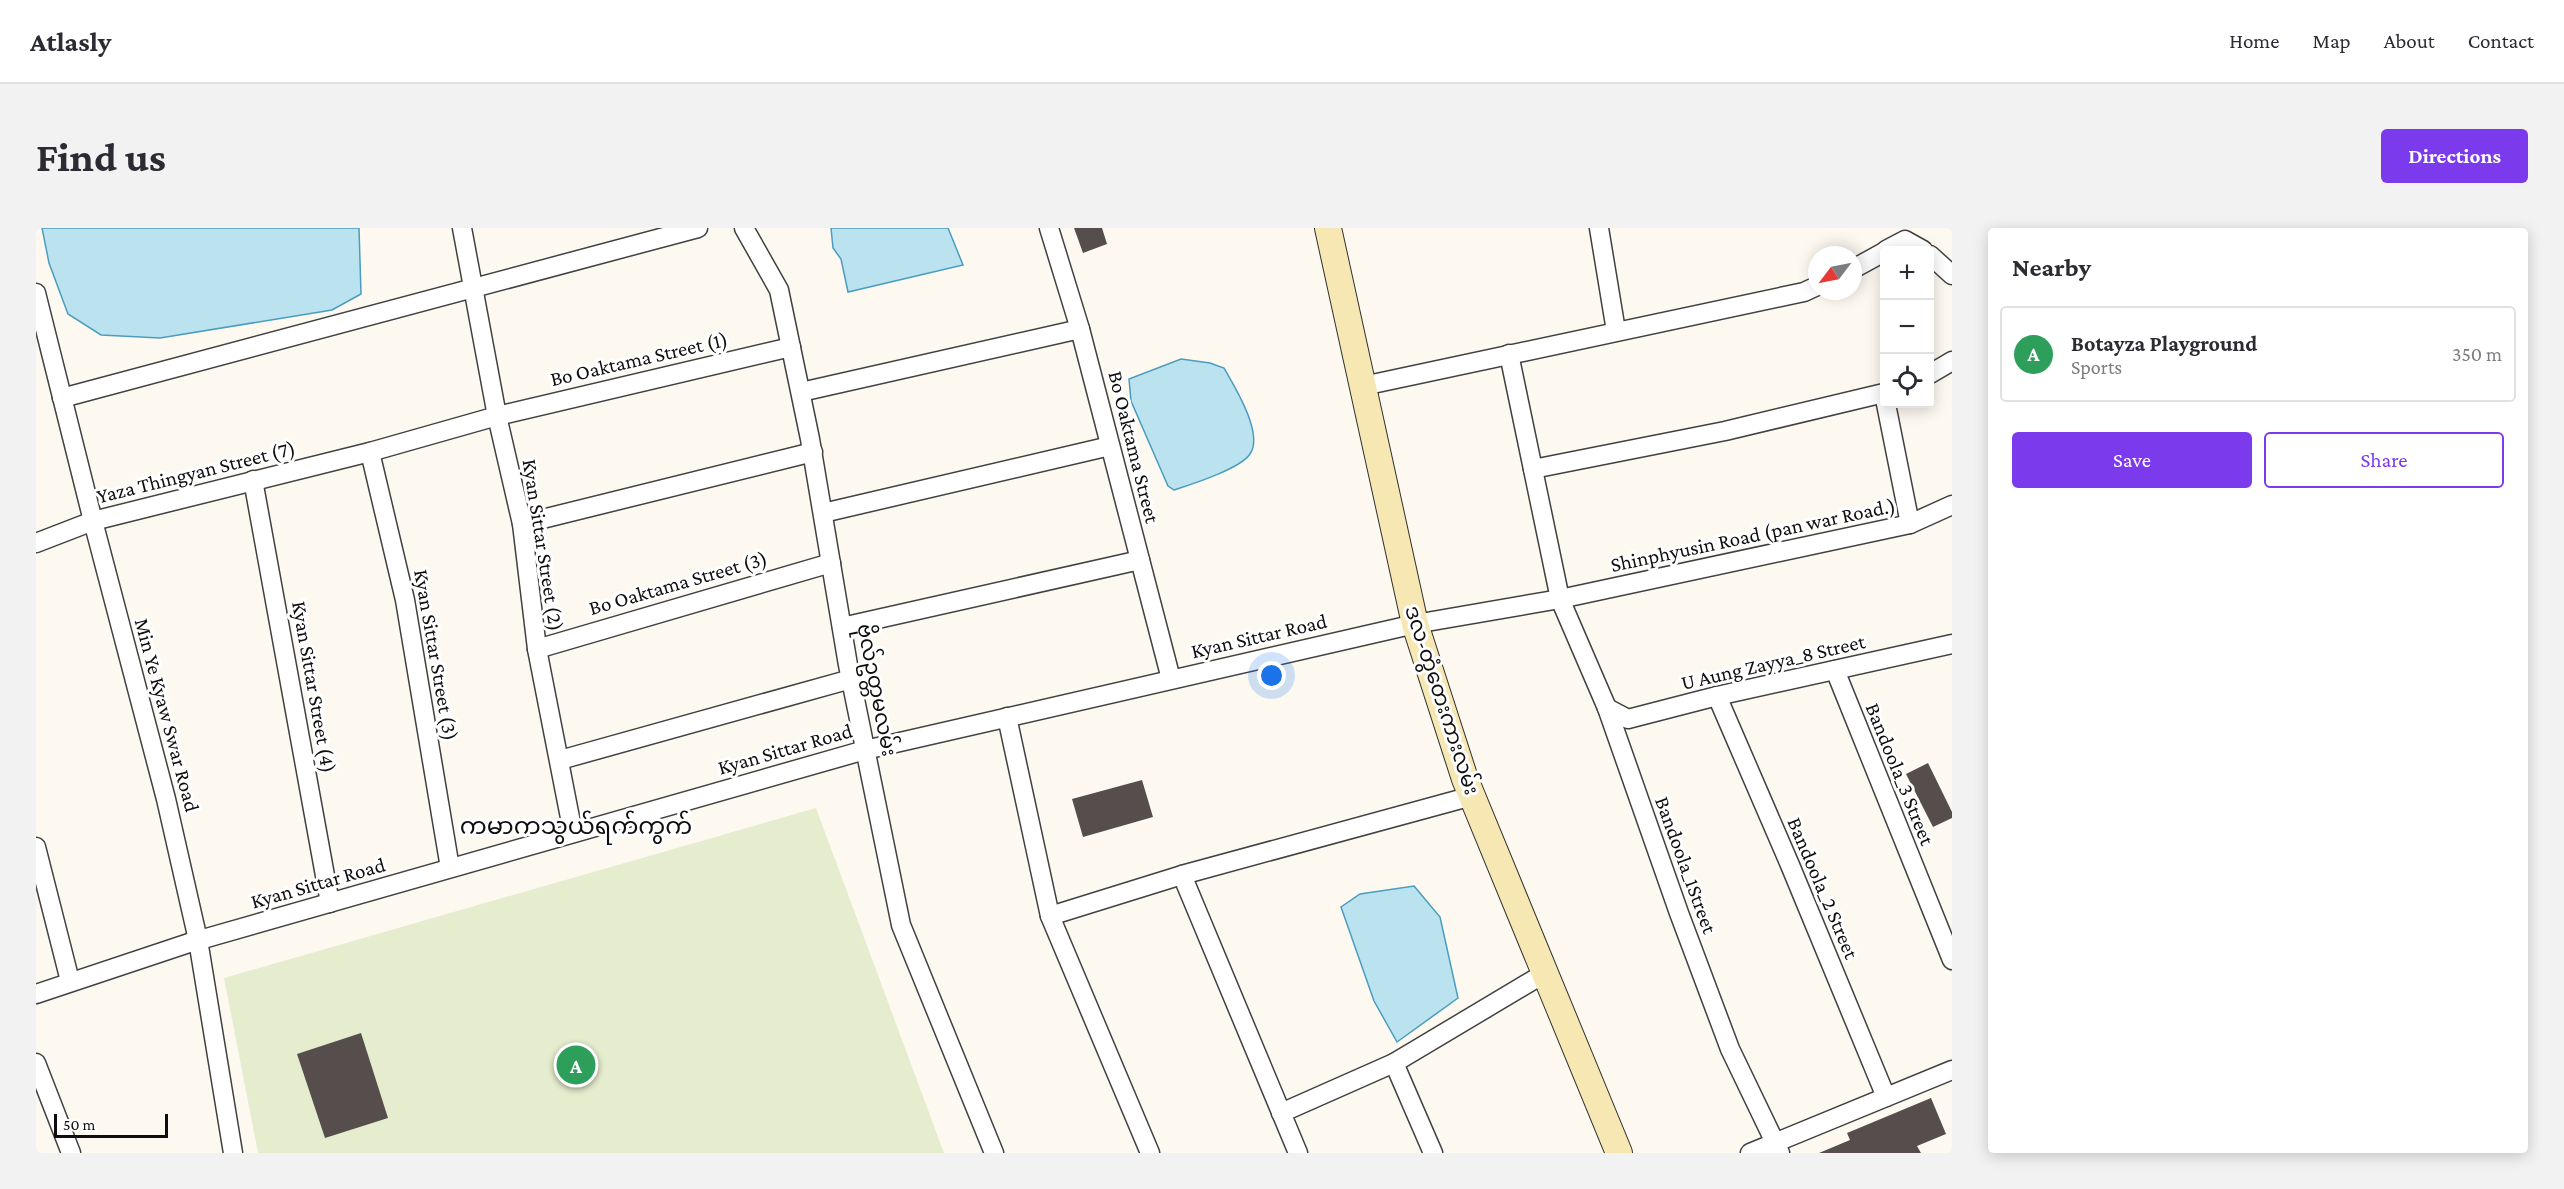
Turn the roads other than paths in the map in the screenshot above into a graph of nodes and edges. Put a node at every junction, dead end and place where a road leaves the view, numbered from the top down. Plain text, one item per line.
1 (462, 228) edge
2 (698, 228) edge
3 (744, 228) edge
4 (1049, 228) edge
5 (1328, 228) edge
6 (1599, 228) edge
7 (1899, 234) edge
8 (1889, 246) edge
9 (1917, 246) edge
10 (1880, 254) edge
11 (1934, 259) edge
12 (1862, 264) edge
13 (1952, 275) edge
14 (472, 290) junction
15 (1808, 290) edge
16 (36, 293) edge
17 (1080, 328) junction
18 (1616, 331) junction
19 (791, 347) junction
20 (1509, 354) junction
21 (1952, 361) edge
22 (1934, 371) edge
23 (1363, 386) junction
24 (801, 392) junction
25 (62, 398) junction
26 (1880, 398) edge
27 (1887, 408) edge
28 (497, 416) junction
29 (1110, 446) junction
30 (370, 452) junction
31 (813, 452) junction
32 (1533, 469) junction
33 (253, 480) junction
34 (1952, 505) edge
35 (823, 513) junction
36 (93, 521) junction
37 (522, 524) junction
38 (1910, 524) junction
39 (36, 543) edge
40 (1140, 560) junction
41 (831, 562) junction
42 (1560, 599) junction
43 (1415, 624) junction
44 (842, 627) junction
45 (1952, 644) edge
46 (537, 649) junction
47 (1835, 670) junction
48 (851, 679) junction
49 (1171, 679) junction
50 (1717, 696) junction
51 (1606, 708) junction
52 (1007, 717) junction
53 (865, 750) junction
54 (560, 760) junction
55 (1472, 796) junction
56 (573, 833) junction
57 (36, 847) edge
58 (450, 868) junction
59 (1182, 875) junction
60 (330, 903) junction
61 (1050, 916) junction
62 (1948, 937) edge
63 (198, 940) junction
64 (1952, 960) edge
65 (1545, 973) junction
66 (70, 981) junction
67 (36, 994) edge
68 (36, 1063) edge
69 (1394, 1063) junction
70 (1952, 1070) edge
71 (1886, 1097) junction
72 (1281, 1113) junction
73 (1777, 1148) edge
74 (70, 1153) edge
75 (234, 1153) edge
76 (994, 1153) edge
77 (1150, 1153) edge
78 (1298, 1153) edge
79 (1433, 1153) edge
80 (1619, 1153) edge
81 (1750, 1153) edge

1 - 14 street, Kyan Sittar Street (2)
2 - 14 street
3 - 19 street, ဗိုလ်ဥတ္တမလမ်း
4 - 17 street, Bo Oaktama Street
5 - 23 main road, ဒလ-တွံတေးကားလမ်း
6 - 18 street
7 - 8 street
7 - 9 street
10 - 12 street
11 - 13 street
14 - 25 street
14 - 28 street, Kyan Sittar Street (2)
15 - 18 street
16 - 25 street, Min Ye Kyaw Swar Road
17 - 24 street
17 - 29 street, Bo Oaktama Street
18 - 20 street
19 - 24 street, ဗိုလ်ဥတ္တမလမ်း
19 - 28 street, Bo Oaktama Street (1)
20 - 23 street
20 - 32 street, Bandoola_1Street
21 - 22 street
23 - 43 main road, ဒလ-တွံတေးကားလမ်း
24 - 31 street, ဗိုလ်ဥတ္တမလမ်း
25 - 36 street, Min Ye Kyaw Swar Road
26 - 32 street
27 - 38 street
28 - 30 street, Bo Oaktama Street (1)
28 - 37 street, Kyan Sittar Street (2)
29 - 35 street
29 - 40 street, Bo Oaktama Street
30 - 33 street, Yaza Thingyan Street (7)
30 - 58 street, Kyan Sittar Street (3)
31 - 35 street, ဗိုလ်ဥတ္တမလမ်း
31 - 37 street
32 - 42 street, Bandoola_1Street
33 - 36 street, Yaza Thingyan Street (7)
33 - 60 street, Kyan Sittar Street (4)
34 - 38 street, Shinphyusin Road (pan war Road.)
35 - 41 street, ဗိုလ်ဥတ္တမလမ်း
36 - 39 street, Yaza Thingyan Street (7)
36 - 63 street, Min Ye Kyaw Swar Road
37 - 46 street, Kyan Sittar Street (2)
38 - 42 street, Shinphyusin Road (pan war Road.)
40 - 44 street
40 - 49 street, Bo Oaktama Street
41 - 44 street, ဗိုလ်ဥတ္တမလမ်း
41 - 46 street, Bo Oaktama Street (3)
42 - 43 street, Kyan Sittar Road
42 - 51 street, Bandoola_1Street
43 - 49 street, Kyan Sittar Road
43 - 55 main road, ဒလ-တွံတေးကားလမ်း
44 - 48 street, ဗိုလ်ဥတ္တမလမ်း
45 - 47 street, U Aung Zayya_8 Street
46 - 54 street, Kyan Sittar Street (2)
47 - 50 street, U Aung Zayya_8 Street
47 - 62 street, Bandoola_3 Street
48 - 53 street, ဗိုလ်ဥတ္တမလမ်း
48 - 54 street
49 - 52 street, Kyan Sittar Road
50 - 51 street, U Aung Zayya_8 Street
50 - 71 street, Bandoola_2 Street
51 - 73 street, Bandoola_1Street
52 - 53 street, Kyan Sittar Road
52 - 61 street
53 - 56 street, Kyan Sittar Road
53 - 76 street, ဗိုလ်ဥတ္တမလမ်း
54 - 56 street, Kyan Sittar Street (2)
55 - 59 street
55 - 65 main road, ဒလ-တွံတေးကားလမ်း
56 - 58 street, Kyan Sittar Road
57 - 66 street
58 - 60 street, Kyan Sittar Road
59 - 61 street
59 - 72 street
60 - 63 street, Kyan Sittar Road
61 - 77 street
62 - 64 street, Bandoola_3 Street
63 - 66 street, Kyan Sittar Road
63 - 75 street, Min Ye Kyaw Swar Road
65 - 69 street
65 - 80 main road, ဒလ-တွံတေးကားလမ်း
66 - 67 street, Kyan Sittar Road
68 - 74 street
69 - 72 street
69 - 79 street
70 - 71 street
71 - 73 street
72 - 78 street
73 - 81 street

